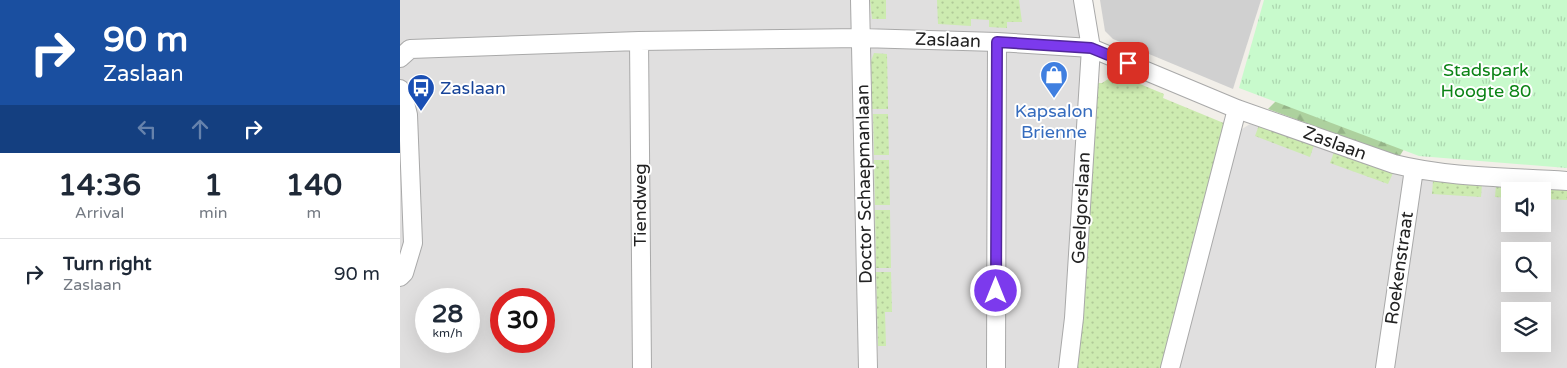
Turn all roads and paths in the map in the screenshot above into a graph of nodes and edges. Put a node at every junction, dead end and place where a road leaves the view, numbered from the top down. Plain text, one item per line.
1 (860, 0) edge
2 (1083, 0) edge
3 (861, 38) junction
4 (639, 41) junction
5 (997, 42) junction
6 (1091, 48) junction
7 (400, 58) edge
8 (400, 89) edge
9 (1238, 109) junction
10 (1414, 169) junction
11 (1567, 180) edge
12 (400, 277) edge
13 (642, 368) edge
14 (868, 368) edge
15 (996, 368) edge
16 (1068, 368) edge
17 (1170, 368) edge
18 (1385, 368) edge

1 - 3 street, Doctor Schaepmanlaan
2 - 6 street, Geelgorslaan
3 - 4 street, Zaslaan
3 - 5 street, Zaslaan
3 - 14 street, Doctor Schaepmanlaan
4 - 7 street, Zaslaan
4 - 13 street, Tiendweg
5 - 6 street, Zaslaan
5 - 15 street
6 - 9 street, Zaslaan
6 - 16 street, Geelgorslaan
8 - 12 street
9 - 10 street, Zaslaan
9 - 17 street
10 - 11 street, Zaslaan
10 - 18 street, Roekenstraat

